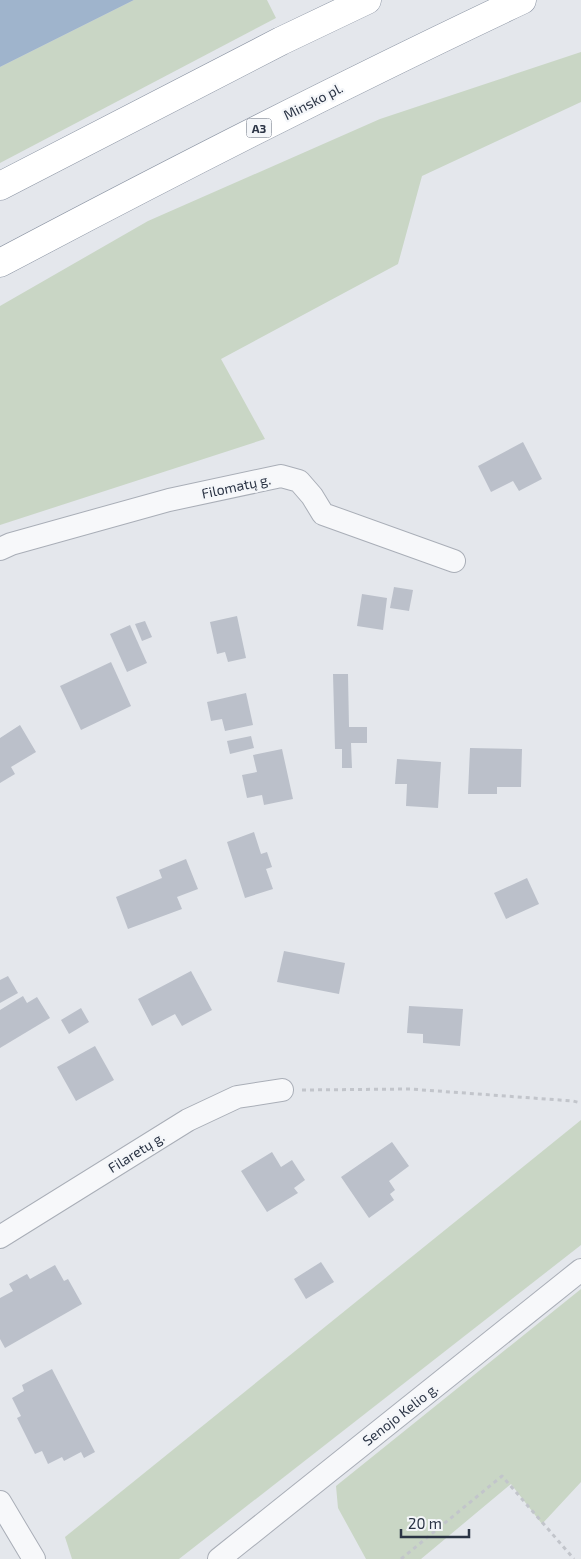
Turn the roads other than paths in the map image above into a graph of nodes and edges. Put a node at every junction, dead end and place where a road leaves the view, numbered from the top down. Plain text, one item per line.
1 (367, 0) edge
2 (522, 0) edge
3 (0, 186) edge
4 (0, 263) edge
5 (0, 549) edge
6 (454, 561) dead end
7 (282, 1090) road end
8 (0, 1237) edge
9 (581, 1270) edge
10 (0, 1502) edge
11 (34, 1559) edge
12 (219, 1559) edge

1 - 3 highway
2 - 4 highway, Minsko pl. / A3
5 - 6 street, Filomatų g.
7 - 8 street, Filaretų g.
9 - 12 street, Senojo Kelio g.
10 - 11 street

